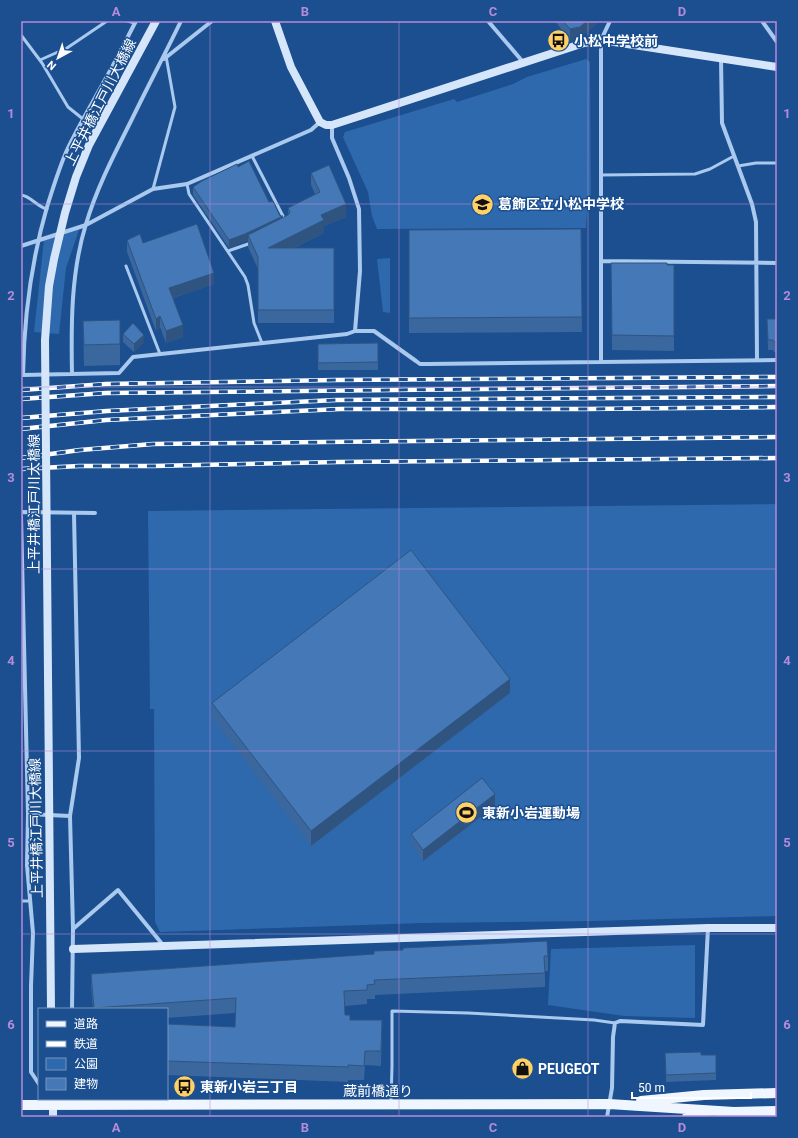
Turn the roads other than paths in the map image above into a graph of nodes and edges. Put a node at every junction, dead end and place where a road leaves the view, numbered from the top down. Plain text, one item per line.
1 (107, 21) edge
2 (127, 21) edge
3 (156, 21) edge
4 (181, 21) edge
5 (212, 21) edge
6 (275, 21) edge
7 (488, 21) edge
8 (610, 21) edge
9 (762, 21) edge
10 (135, 22) edge
11 (21, 35) edge
12 (601, 40) junction
13 (777, 42) edge
14 (166, 56) junction
15 (721, 59) junction
16 (40, 60) junction
17 (523, 62) junction
18 (160, 64) junction
19 (777, 67) edge
20 (83, 119) junction
21 (320, 122) junction
22 (332, 125) junction
23 (252, 156) junction
24 (734, 156) junction
25 (777, 163) edge
26 (738, 166) junction
27 (601, 175) junction
28 (187, 184) junction
29 (153, 189) junction
30 (21, 195) edge
31 (47, 209) junction
32 (86, 225) junction
33 (287, 225) edge
34 (38, 240) junction
35 (253, 242) edge
36 (21, 246) edge
37 (228, 251) junction
38 (601, 261) junction
39 (756, 262) junction
40 (777, 263) edge
41 (126, 266) dead end
42 (354, 331) junction
43 (262, 343) junction
44 (160, 354) junction
45 (757, 360) junction
46 (777, 360) edge
47 (601, 361) junction
48 (72, 374) junction
49 (21, 512) edge
50 (74, 514) junction
51 (95, 514) dead end
52 (21, 516) edge
53 (28, 814) junction
54 (70, 816) junction
55 (27, 865) junction
56 (21, 866) edge
57 (21, 901) edge
58 (30, 901) junction
59 (708, 928) junction
60 (777, 928) edge
61 (73, 929) junction
62 (164, 946) junction
63 (73, 949) junction
64 (51, 1008) edge
65 (72, 1008) edge
66 (615, 1024) junction
67 (38, 1082) edge
68 (777, 1093) edge
69 (53, 1100) edge
70 (609, 1104) junction
71 (21, 1105) edge
72 (390, 1105) junction
73 (777, 1111) edge
74 (734, 1112) junction
75 (53, 1117) edge
76 (607, 1117) edge
77 (687, 1117) edge

1 - 16 lane
2 - 10 lane
3 - 64 street, 上平井橋江戸川大橋線, bridge
4 - 18 street
5 - 14 street
6 - 21 street
7 - 17 street
8 - 12 street
9 - 13 street
10 - 20 street
11 - 16 lane
12 - 15 street
12 - 17 street
12 - 27 street
14 - 18 street
14 - 29 lane
15 - 19 street
15 - 24 street
16 - 20 lane
17 - 22 street
18 - 32 street
20 - 31 street
21 - 22 street
21 - 23 street
22 - 42 street
23 - 28 street
23 - 33 lane
24 - 26 street
24 - 27 lane
25 - 26 lane
26 - 39 street
27 - 38 street
28 - 29 street
28 - 37 lane
29 - 32 street
30 - 31 lane
31 - 34 street
32 - 34 street
32 - 48 street
34 - 36 street
34 - 48 street
35 - 37 lane
37 - 43 lane
38 - 39 street
38 - 47 street
39 - 40 street
39 - 45 street
41 - 44 lane
42 - 43 street
42 - 47 street
43 - 44 street
44 - 48 street
45 - 46 street
45 - 47 street
49 - 50 street
50 - 51 street
50 - 54 street
52 - 53 street
53 - 54 street
53 - 55 street
54 - 61 street
55 - 56 street
55 - 58 street
57 - 58 lane
58 - 67 street
59 - 60 street
59 - 62 street
59 - 66 street
61 - 62 street
61 - 63 street
62 - 63 street
63 - 65 street
66 - 70 street
66 - 72 lane
68 - 70 main road
69 - 71 main road, 蔵前橋通り
69 - 72 main road, 蔵前橋通り
69 - 75 street
70 - 72 main road, 蔵前橋通り
70 - 74 main road, 蔵前橋通り
70 - 76 street
73 - 74 main road, 蔵前橋通り
74 - 77 main road, 蔵前橋通り

